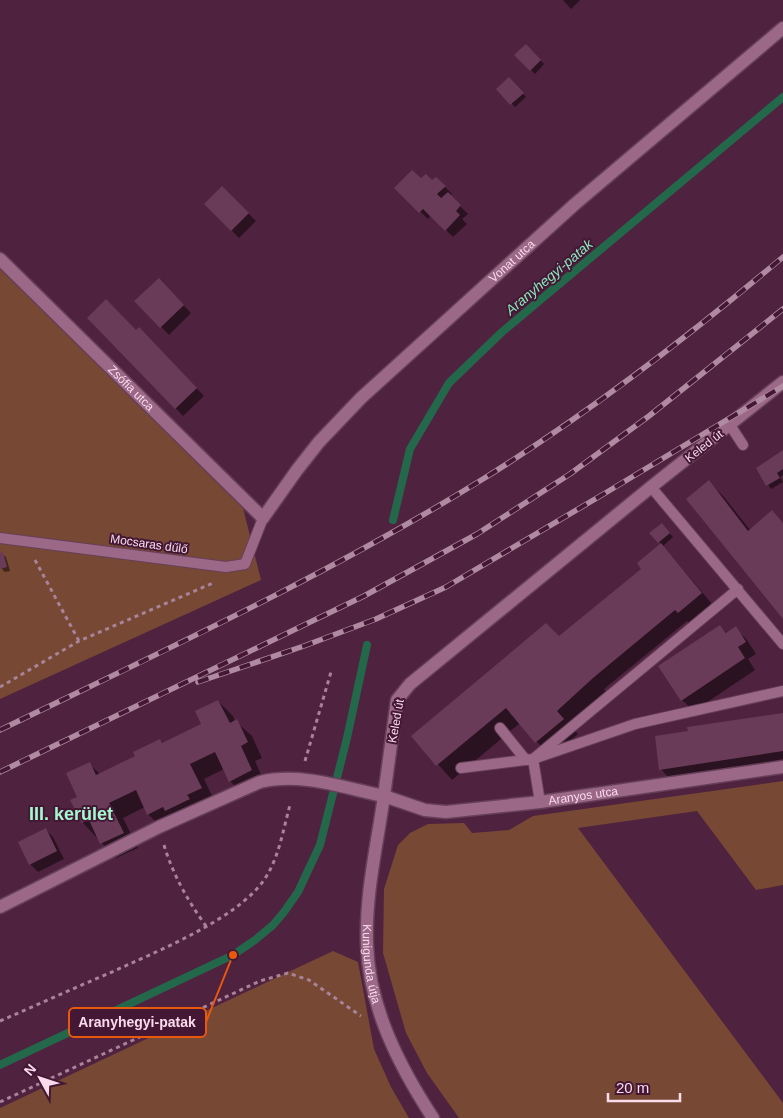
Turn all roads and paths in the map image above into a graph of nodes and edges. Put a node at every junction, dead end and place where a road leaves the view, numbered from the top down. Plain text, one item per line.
1 (783, 28) edge
2 (0, 259) edge
3 (783, 382) edge
4 (730, 425) junction
5 (743, 445) dead end
6 (650, 487) junction
7 (263, 518) junction
8 (0, 538) edge
9 (22, 540) junction
10 (245, 564) junction
11 (738, 589) junction
12 (79, 641) junction
13 (783, 644) edge
14 (331, 672) dead end
15 (0, 687) edge
16 (783, 690) edge
17 (500, 728) dead end
18 (529, 759) junction
19 (461, 768) dead end
20 (783, 768) edge
21 (302, 779) junction
22 (384, 796) junction
23 (540, 802) junction
24 (290, 805) dead end
25 (159, 827) junction
26 (0, 907) edge
27 (206, 926) junction
28 (0, 1021) edge
29 (385, 1029) junction
30 (0, 1102) edge
31 (433, 1118) edge

1 - 7 street, Vonat utca
2 - 7 street, Zsófia utca
3 - 4 street, Keled út
4 - 5 lane
4 - 6 street, Keled út
6 - 11 lane
6 - 22 street, Keled út
7 - 10 lane
8 - 9 lane, Mocsaras dűlő
9 - 10 lane, Mocsaras dűlő
9 - 12 path
10 - 12 path
11 - 13 lane
11 - 18 lane
12 - 15 path
14 - 21 path
16 - 18 lane
17 - 18 lane
18 - 19 lane
18 - 23 lane
20 - 23 street, Aranyos utca
21 - 22 street
21 - 25 street
22 - 23 street, Aranyos utca
22 - 29 street, Kunigunda útja
24 - 27 path
25 - 26 street
25 - 27 path
27 - 28 path
29 - 30 path
29 - 31 street, Kunigunda útja

